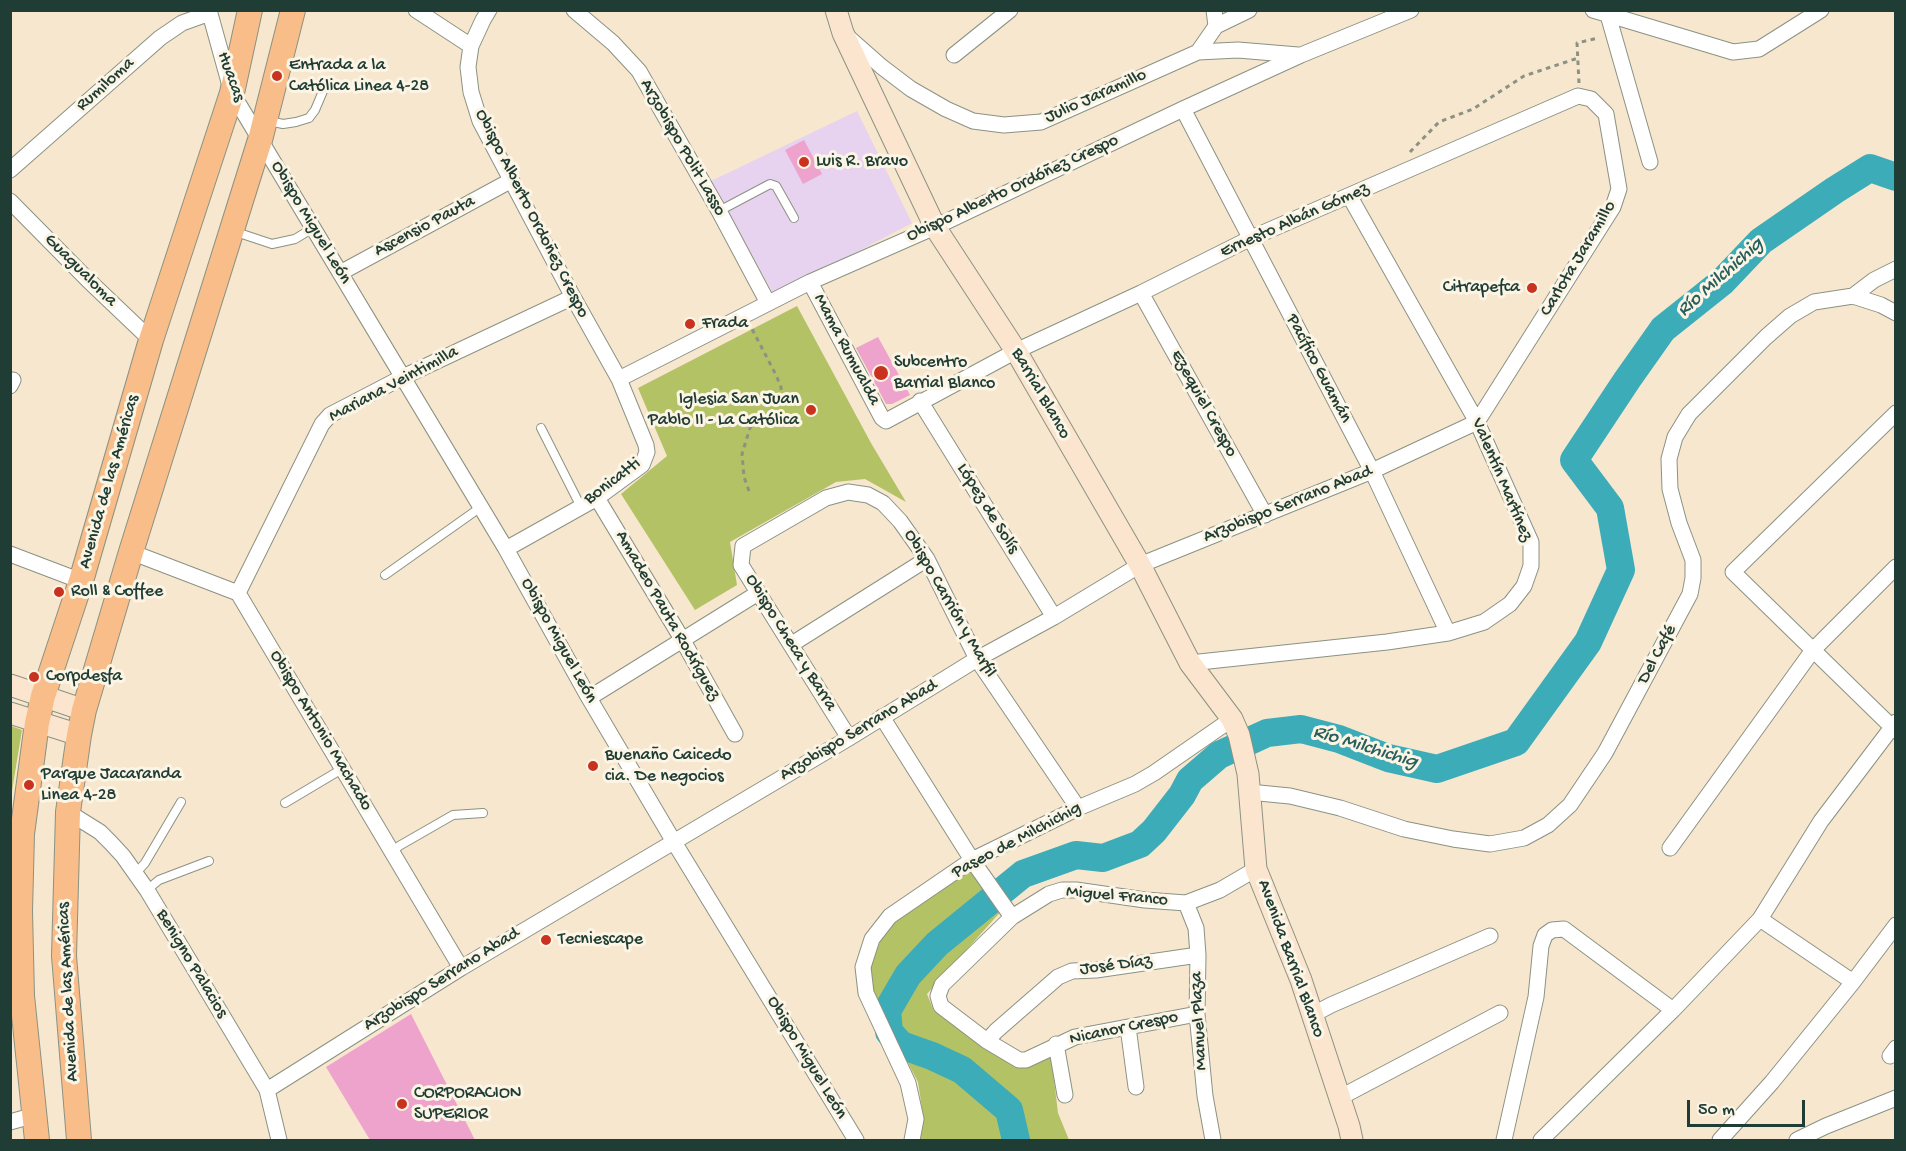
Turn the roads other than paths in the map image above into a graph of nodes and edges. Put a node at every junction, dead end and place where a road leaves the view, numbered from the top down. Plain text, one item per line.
1 (250, 10) edge
2 (416, 10) edge
3 (489, 10) edge
4 (574, 10) edge
5 (836, 10) edge
6 (1010, 10) edge
7 (1249, 10) edge
8 (1412, 10) edge
9 (1821, 10) edge
10 (293, 11) edge
11 (210, 12) edge
12 (1600, 13) edge
13 (1215, 18) edge
14 (843, 33) junction
15 (471, 46) junction
16 (1198, 52) junction
17 (954, 55) dead end
18 (1300, 55) junction
19 (326, 84) dead end
20 (232, 93) junction
21 (1578, 96) joint
22 (1183, 109) junction
23 (262, 130) junction
24 (1650, 162) dead end
25 (10, 170) edge
26 (510, 181) junction
27 (1350, 197) junction
28 (10, 201) edge
29 (719, 211) junction
30 (794, 218) dead end
31 (313, 228) junction
32 (935, 228) junction
33 (232, 230) junction
34 (1249, 239) junction
35 (1896, 269) edge
36 (340, 273) junction
37 (810, 282) junction
38 (1141, 293) junction
39 (1853, 296) junction
40 (573, 297) junction
41 (768, 303) junction
42 (1896, 313) edge
43 (151, 340) junction
44 (1016, 351) junction
45 (403, 377) junction
46 (619, 379) junction
47 (920, 401) junction
48 (1896, 413) edge
49 (882, 418) joint
50 (1477, 422) junction
51 (541, 428) dead end
52 (1372, 471) junction
53 (597, 498) junction
54 (481, 507) junction
55 (581, 507) junction
56 (1265, 515) junction
57 (743, 546) joint
58 (506, 549) junction
59 (131, 552) junction
60 (10, 554) edge
61 (927, 559) junction
62 (1140, 565) junction
63 (1896, 567) edge
64 (385, 575) dead end
65 (81, 581) junction
66 (238, 593) junction
67 (758, 593) junction
68 (1054, 617) junction
69 (1448, 633) junction
70 (682, 639) junction
71 (792, 644) junction
72 (1814, 650) junction
73 (977, 659) junction
74 (1190, 663) junction
75 (10, 685) edge
76 (43, 696) junction
77 (589, 698) junction
78 (84, 710) junction
79 (10, 713) edge
80 (882, 717) junction
81 (37, 723) junction
82 (1235, 727) junction
83 (1894, 727) edge
84 (735, 734) dead end
85 (79, 735) junction
86 (849, 738) junction
87 (342, 769) junction
88 (1249, 783) junction
89 (181, 802) dead end
90 (285, 803) dead end
91 (1078, 808) junction
92 (68, 812) junction
93 (483, 813) dead end
94 (674, 842) junction
95 (1670, 848) dead end
96 (392, 854) junction
97 (972, 860) junction
98 (209, 861) dead end
99 (1256, 869) junction
100 (136, 873) junction
101 (147, 890) junction
102 (1186, 903) junction
103 (1009, 912) junction
104 (1760, 918) junction
105 (1896, 925) edge
106 (1490, 936) dead end
107 (1198, 955) junction
108 (461, 968) junction
109 (1853, 982) junction
110 (16, 994) edge
111 (1673, 1010) junction
112 (1500, 1013) dead end
113 (1197, 1014) junction
114 (1312, 1016) junction
115 (1128, 1027) junction
116 (987, 1041) junction
117 (1056, 1044) junction
118 (1019, 1060) joint
119 (1136, 1088) dead end
120 (267, 1090) junction
121 (1065, 1095) dead end
122 (1339, 1098) junction
123 (1896, 1098) edge
124 (35, 1115) junction
125 (10, 1122) edge
126 (37, 1140) edge
127 (79, 1140) edge
128 (279, 1140) edge
129 (856, 1140) edge
130 (912, 1140) edge
131 (1213, 1140) edge
132 (1352, 1140) edge
133 (1504, 1140) edge
134 (1541, 1140) edge
135 (1720, 1140) edge
136 (1797, 1140) edge

1 - 20 main road, Avenida de las Américas
2 - 15 street
3 - 15 street, Obispo Alberto Ordoñez Crespo
4 - 29 street, Arzobispo Polit Lasso
5 - 14 street, Barrial Blanco
6 - 17 street
7 - 13 street
8 - 18 street, Obispo Alberto Ordóñez Crespo
9 - 12 street
10 - 23 main road, Avenida de las Américas
11 - 20 street, Huacas
11 - 25 street, Rumiloma
12 - 24 street
13 - 16 street
14 - 16 street, Julio Jaramillo
14 - 32 street, Barrial Blanco
15 - 26 street, Obispo Alberto Ordoñez Crespo
16 - 18 street, Julio Jaramillo
18 - 22 street, Obispo Alberto Ordóñez Crespo
19 - 23 lane
20 - 23 street, Huacas
20 - 43 main road, Avenida de las Américas
21 - 27 street, Ernesto Albán Gómez
21 - 50 street, Carlota Jaramillo
22 - 32 street, Obispo Alberto Ordóñez Crespo
22 - 34 street, Pacífico Guamán
23 - 31 street, Obispo Miguel León
23 - 33 main road, Avenida de las Américas
26 - 36 street, Ascensio Pauta
26 - 40 street, Obispo Alberto Ordoñez Crespo
27 - 34 street, Ernesto Albán Gómez
27 - 50 street, Valentín Martínez
28 - 43 street, Guagualoma
29 - 30 lane
29 - 41 street, Arzobispo Polit Lasso
31 - 33 lane
31 - 36 street, Obispo Miguel León
32 - 37 street, Obispo Alberto Ordóñez Crespo
32 - 44 street, Barrial Blanco
33 - 59 main road, Avenida de las Américas
34 - 38 street, Ernesto Albán Gómez
34 - 52 street, Pacífico Guamán
35 - 39 street
36 - 45 street, Obispo Miguel León
37 - 41 street, Obispo Alberto Ordóñez Crespo
37 - 49 street, Mama Rumualda
38 - 44 street, Ernesto Albán Gómez
38 - 56 street, Ezequiel Crespo
39 - 42 street, Del Café
39 - 88 street, Del Café
40 - 45 street, Mariana Veintimilla
40 - 46 street, Obispo Alberto Ordoñez Crespo
41 - 46 street, Obispo Alberto Ordóñez Crespo
43 - 65 main road, Avenida de las Américas
44 - 47 street, Ernesto Albán Gómez
44 - 62 street, Barrial Blanco
45 - 54 street, Obispo Miguel León
45 - 66 street, Mariana Veintimilla
46 - 53 street, Bonicatti
47 - 49 street, Ernesto Albán Gómez
47 - 68 street, López de Solís
48 - 72 street
50 - 52 street, Arzobispo Serrano Abad
50 - 69 street, Valentín Martínez
51 - 55 lane
52 - 56 street, Arzobispo Serrano Abad
52 - 69 street, Pacífico Guamán
53 - 55 street, Bonicatti
53 - 70 street, Amadeo Pauta Rodríguez
54 - 58 street, Obispo Miguel León
54 - 64 lane
55 - 58 street, Bonicatti
56 - 62 street, Arzobispo Serrano Abad
57 - 61 street, Obispo Carrión y Marfil
57 - 67 street, Obispo Checa y Barra
58 - 77 street, Obispo Miguel León
59 - 66 street
59 - 78 main road, Avenida de las Américas
60 - 65 street
61 - 71 street
61 - 73 street, Obispo Carrión y Marfil
62 - 68 street, Arzobispo Serrano Abad
62 - 74 street, Barrial Blanco
63 - 72 street
65 - 76 main road, Avenida de las Américas
66 - 87 street, Obispo Antonio Machado
67 - 70 street
67 - 71 street, Obispo Checa y Barra
68 - 73 street, Arzobispo Serrano Abad
69 - 74 street, Valentín Martínez
70 - 77 street
70 - 84 street, Amadeo Pauta Rodríguez
71 - 86 street, Obispo Checa y Barra
72 - 83 street
72 - 95 street
73 - 80 street, Arzobispo Serrano Abad
73 - 91 street, Obispo Carrión y Marfil
74 - 82 street, Barrial Blanco
75 - 76 street
76 - 78 street
76 - 81 main road, Avenida de las Américas
77 - 94 street, Obispo Miguel León
78 - 85 main road, Avenida de las Américas
79 - 81 street
80 - 86 street, Arzobispo Serrano Abad
80 - 97 street
81 - 85 street
81 - 110 main road, Avenida de las Américas
82 - 88 street, Barrial Blanco
82 - 91 street, Paseo de Milchichig
83 - 104 street
85 - 92 main road, Avenida de las Américas
86 - 94 street, Arzobispo Serrano Abad
87 - 90 lane
87 - 96 street, Obispo Antonio Machado
88 - 99 street, Avenida Barrial Blanco
89 - 100 lane
91 - 97 street, Paseo de Milchichig
92 - 100 street, Benigno Palacios
92 - 127 main road, Avenida de las Américas
93 - 96 lane
94 - 108 street, Arzobispo Serrano Abad
94 - 129 street, Obispo Miguel León
96 - 108 street, Obispo Antonio Machado
97 - 103 street
97 - 130 street, Paseo de Milchichig
98 - 101 lane
99 - 102 street, Miguel Franco
99 - 114 street, Avenida Barrial Blanco
100 - 101 street, Benigno Palacios
101 - 120 street, Benigno Palacios
102 - 103 street, Miguel Franco
102 - 107 street, Manuel Plaza
103 - 116 street, Miguel Franco
104 - 109 street
104 - 111 street
105 - 109 street
106 - 114 street
107 - 113 street, Manuel Plaza
107 - 116 street, José Díaz
108 - 120 street, Arzobispo Serrano Abad
109 - 135 street
110 - 124 main road, Avenida de las Américas
111 - 133 street
111 - 134 street
112 - 122 street
113 - 115 street, Nicanor Crespo
113 - 131 street, Manuel Plaza
114 - 122 street, Avenida Barrial Blanco
115 - 117 street, Nicanor Crespo
115 - 119 street
116 - 118 street, Miguel Franco
117 - 118 street, Nicanor Crespo
117 - 121 street
120 - 128 street, Benigno Palacios
122 - 132 street, Avenida Barrial Blanco
123 - 136 street
124 - 125 street
124 - 126 main road, Avenida de las Américas

